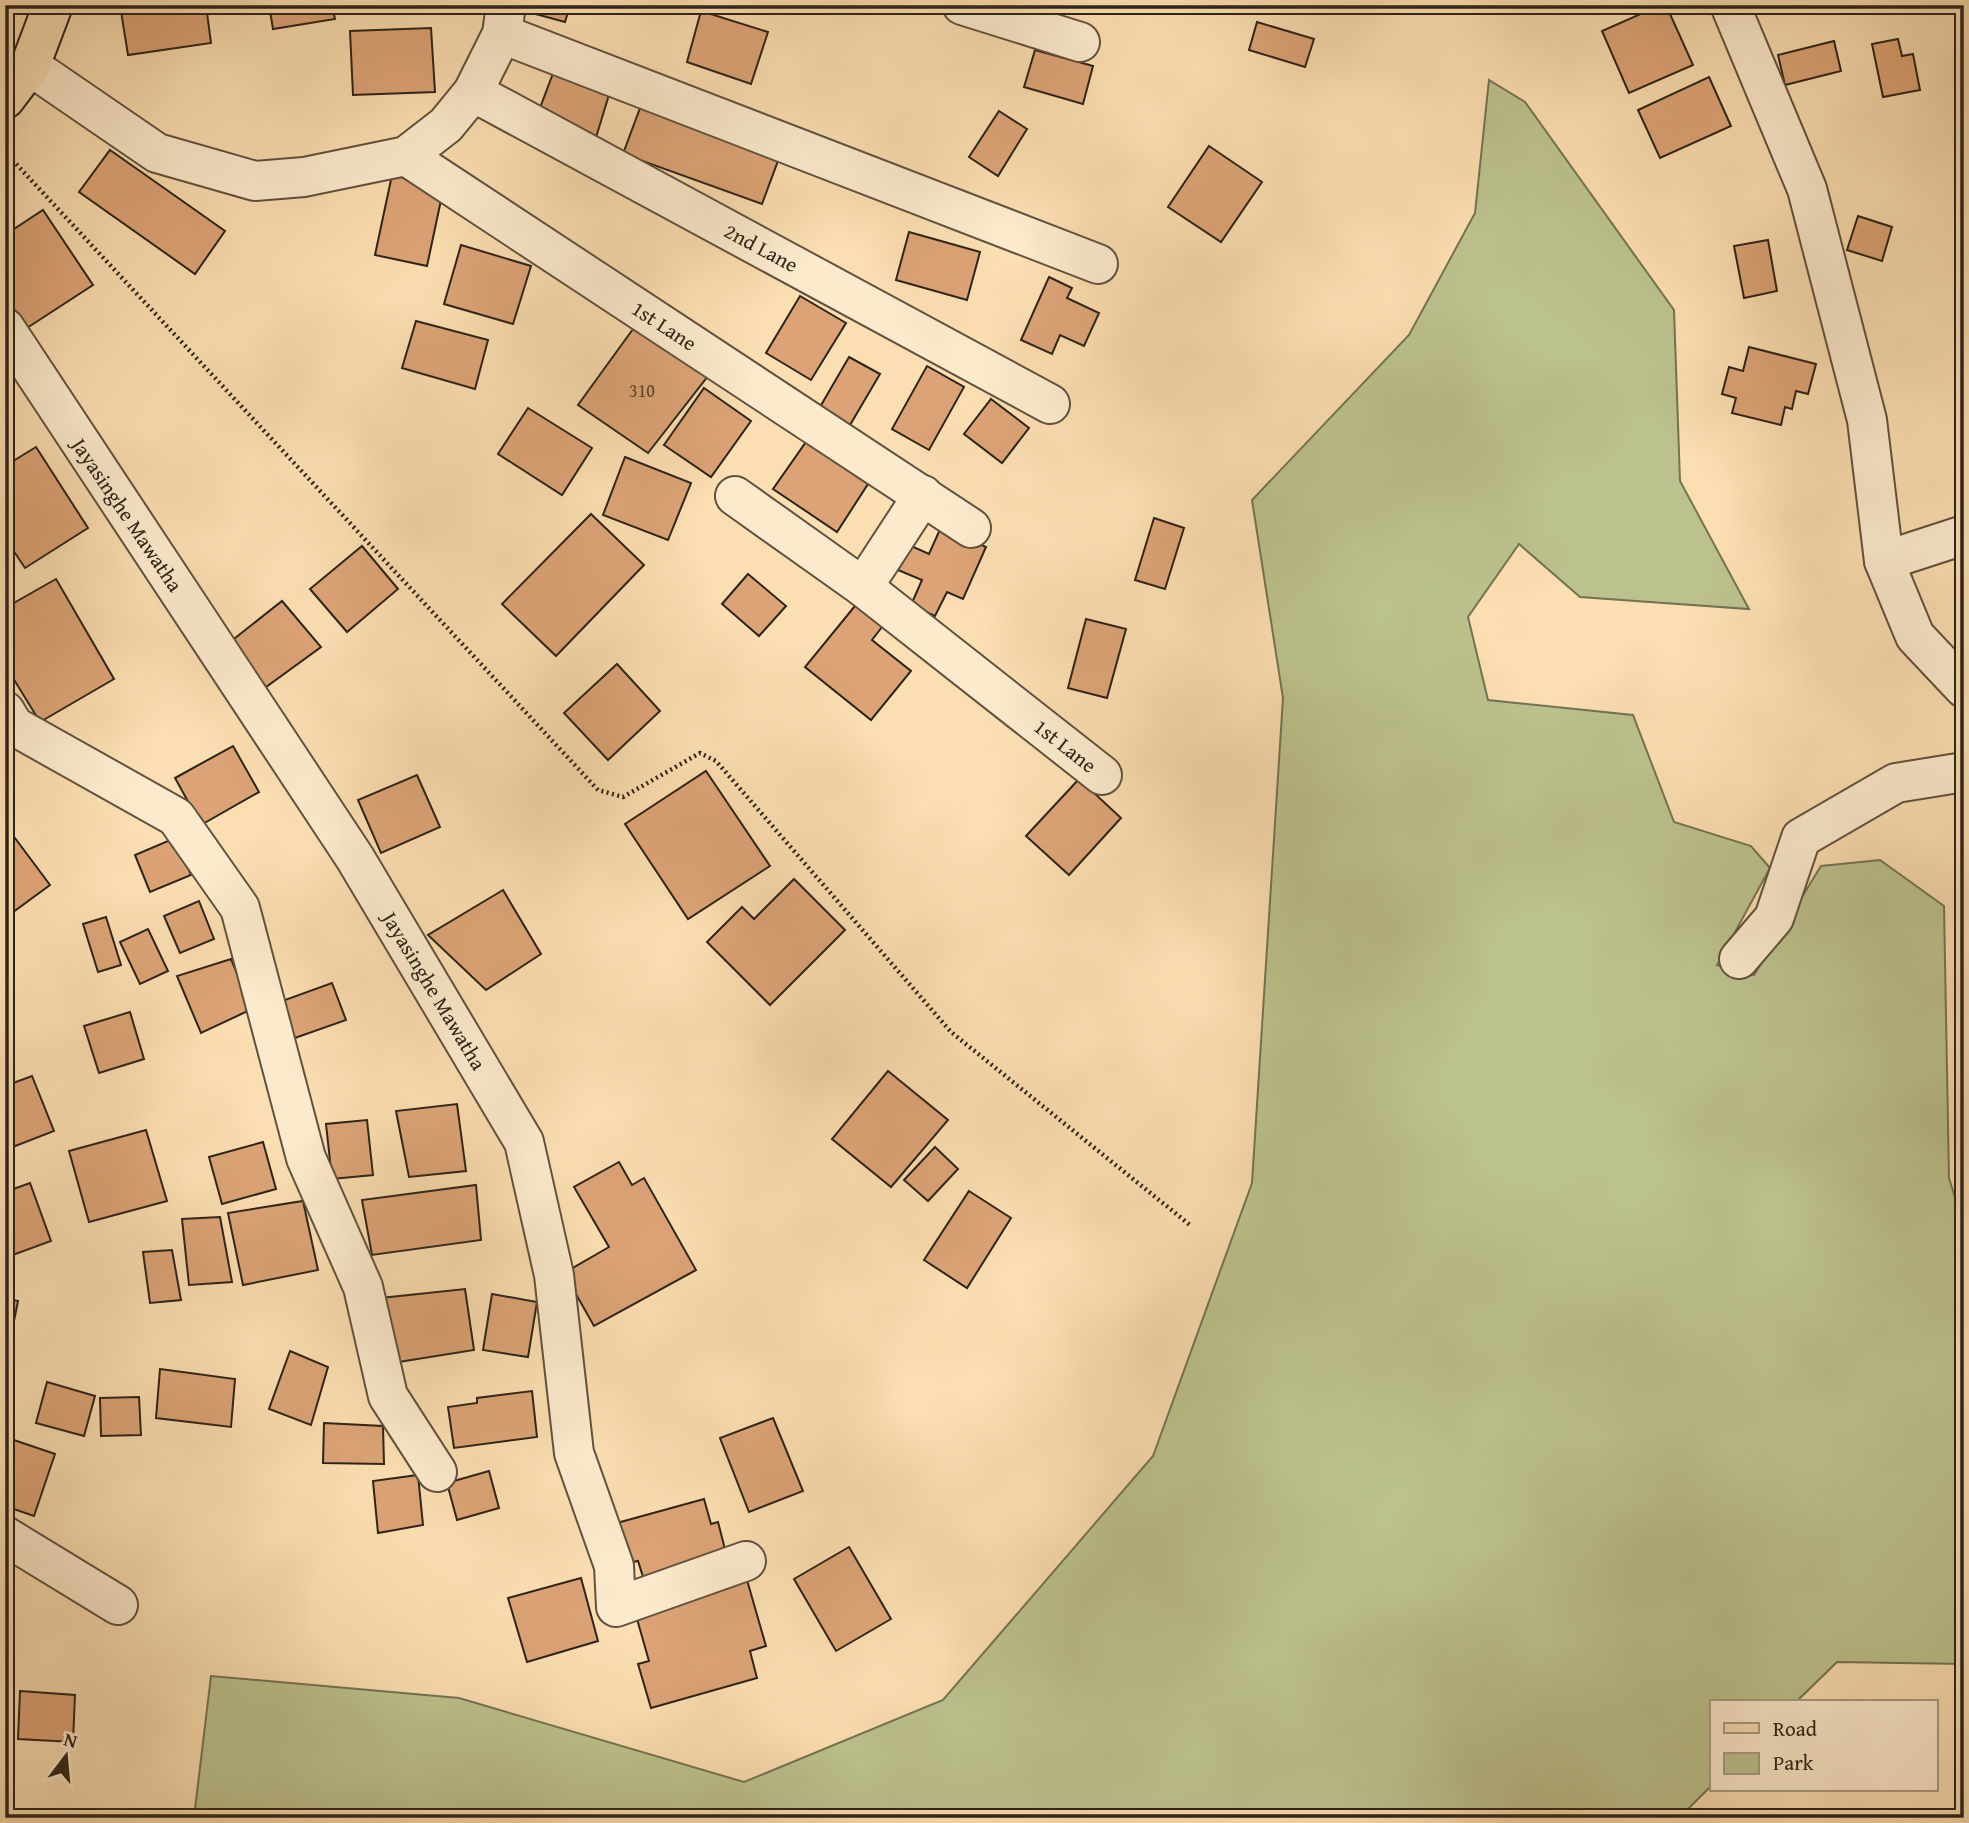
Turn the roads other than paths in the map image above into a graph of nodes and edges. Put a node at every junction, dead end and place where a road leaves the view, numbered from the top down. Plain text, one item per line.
1 (53, 5) edge
2 (962, 5) edge
3 (1730, 5) edge
4 (504, 20) edge
5 (1080, 42) dead end
6 (30, 66) junction
7 (473, 93) junction
8 (5, 99) edge
9 (406, 156) junction
10 (1098, 264) dead end
11 (5, 328) edge
12 (1049, 404) dead end
13 (923, 495) junction
14 (735, 496) dead end
15 (971, 528) dead end
16 (1964, 535) edge
17 (1884, 561) junction
18 (863, 587) junction
19 (1964, 688) edge
20 (8, 724) edge
21 (1964, 772) edge
22 (1102, 775) dead end
23 (1739, 959) dead end
24 (437, 1472) dead end
25 (5, 1536) edge
26 (746, 1560) dead end
27 (118, 1605) dead end

1 - 6 main road
2 - 5 street
3 - 17 street
4 - 7 street
4 - 10 street
6 - 8 main road
6 - 9 street
7 - 9 street
7 - 12 street, 2nd Lane
9 - 13 street, 1st Lane
11 - 26 street, Jayasinghe Mawatha
13 - 15 street, 1st Lane
13 - 18 street
14 - 18 street, 1st Lane
16 - 17 street
17 - 19 street
18 - 22 street, 1st Lane
20 - 24 street
21 - 23 street
25 - 27 street

